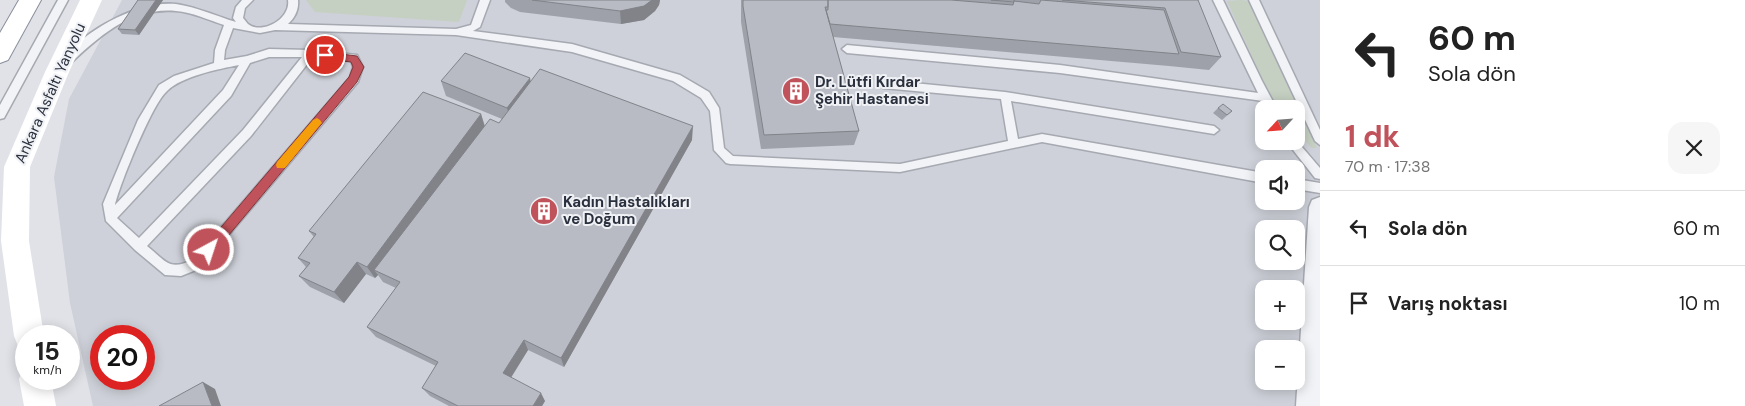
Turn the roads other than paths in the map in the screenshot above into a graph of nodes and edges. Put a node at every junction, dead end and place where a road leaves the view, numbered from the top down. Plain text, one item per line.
1 (30, 0) edge
2 (62, 0) edge
3 (92, 0) edge
4 (248, 0) edge
5 (293, 0) edge
6 (485, 0) edge
7 (1218, 0) edge
8 (1254, 0) edge
9 (229, 24) junction
10 (245, 27) junction
11 (275, 27) junction
12 (456, 32) junction
13 (848, 49) dead end
14 (0, 54) edge
15 (310, 54) junction
16 (247, 60) junction
17 (219, 65) junction
18 (57, 72) junction
19 (883, 84) dead end
20 (1005, 96) junction
21 (1266, 98) joint
22 (0, 115) edge
23 (1214, 130) dead end
24 (1320, 141) edge
25 (1014, 144) junction
26 (1299, 150) edge
27 (1255, 176) edge
28 (1320, 176) edge
29 (1305, 186) edge
30 (1320, 188) edge
31 (1320, 207) edge
32 (110, 218) junction
33 (139, 246) junction
34 (27, 325) edge
35 (37, 390) edge
36 (40, 406) edge
37 (1309, 406) edge

1 - 14 main road
2 - 22 lane, Ankara Asfaltı Yanyolu
3 - 18 main road, Ankara Asfaltı Yanyolu
4 - 10 lane
5 - 11 lane
6 - 12 lane
7 - 21 lane
8 - 24 lane
9 - 10 lane
9 - 17 lane
9 - 18 lane
10 - 11 lane
11 - 12 lane
12 - 25 lane
13 - 21 lane
15 - 16 lane
15 - 33 lane
15 - 33 lane
16 - 17 lane
16 - 32 lane
17 - 32 lane
18 - 34 main road, Ankara Asfaltı Yanyolu
19 - 20 lane
20 - 23 lane
20 - 25 lane
25 - 27 lane
26 - 28 lane
29 - 30 lane
31 - 37 street
32 - 33 lane
35 - 36 main road

